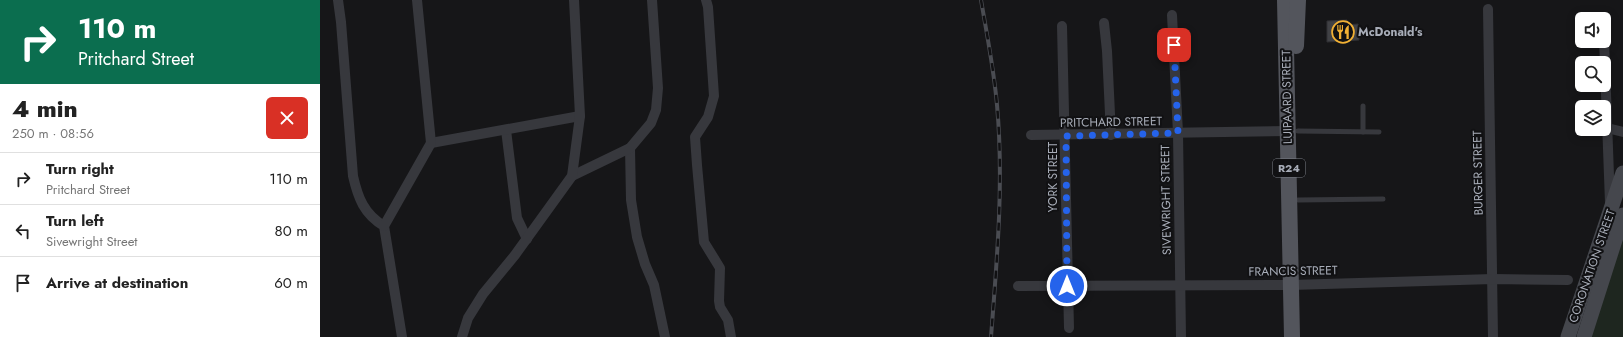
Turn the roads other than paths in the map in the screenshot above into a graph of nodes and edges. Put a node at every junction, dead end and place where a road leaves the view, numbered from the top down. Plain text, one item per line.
1 (338, 0) edge
2 (417, 0) edge
3 (574, 0) edge
4 (652, 0) edge
5 (706, 0) edge
6 (1285, 0) edge
7 (1298, 0) edge
8 (1488, 9) dead end
9 (1172, 15) dead end
10 (1104, 23) dead end
11 (1062, 26) dead end
12 (1604, 48) edge
13 (1291, 49) junction
14 (1606, 100) edge
15 (1363, 106) dead end
16 (580, 116) junction
17 (1611, 129) edge
18 (506, 130) junction
19 (1293, 131) junction
20 (1363, 132) junction
21 (1379, 132) dead end
22 (1623, 132) edge
23 (1178, 133) junction
24 (1031, 135) dead end
25 (1111, 135) junction
26 (1066, 136) junction
27 (1608, 136) edge
28 (431, 143) junction
29 (630, 148) junction
30 (1623, 173) edge
31 (572, 176) junction
32 (1383, 199) dead end
33 (1298, 200) junction
34 (1619, 215) edge
35 (384, 226) junction
36 (527, 239) junction
37 (1493, 279) junction
38 (1568, 280) dead end
39 (1180, 285) junction
40 (1295, 285) junction
41 (1018, 286) dead end
42 (1067, 286) junction
43 (1069, 328) dead end
44 (402, 337) edge
45 (462, 337) edge
46 (665, 337) edge
47 (731, 337) edge
48 (1181, 337) edge
49 (1292, 337) edge
50 (1300, 337) edge
51 (1493, 337) edge
52 (1568, 337) edge
53 (1584, 337) edge

1 - 35 street
2 - 28 street
3 - 16 street
4 - 29 street
5 - 47 street
6 - 13 main road, LUIPAARD STREET / R24
7 - 13 main road, LUIPAARD STREET / R24
8 - 37 street, BURGER STREET
9 - 23 street, SIVEWRIGHT STREET
10 - 25 street
11 - 26 street, YORK STREET
12 - 14 street
13 - 19 main road, LUIPAARD STREET / R24
15 - 20 lane
16 - 18 street
16 - 31 street
17 - 22 street
18 - 28 street
18 - 36 street
19 - 20 lane
19 - 23 street, PRITCHARD STREET
19 - 33 main road, LUIPAARD STREET / R24
19 - 40 main road, LUIPAARD STREET / R24
20 - 21 lane
23 - 25 street, PRITCHARD STREET
23 - 39 street, SIVEWRIGHT STREET
24 - 26 street, PRITCHARD STREET
25 - 26 street, PRITCHARD STREET
26 - 42 street, YORK STREET
27 - 34 street
28 - 35 street
29 - 31 street
29 - 46 street
30 - 34 main road, CORONATION STREET
31 - 36 street
32 - 33 lane
33 - 40 main road, LUIPAARD STREET / R24
34 - 52 main road, CORONATION STREET
34 - 53 main road, CORONATION STREET
35 - 44 street
36 - 45 street
37 - 38 street, FRANCIS STREET
37 - 40 street, FRANCIS STREET
37 - 51 street, BURGER STREET
39 - 40 street, FRANCIS STREET
39 - 42 street, FRANCIS STREET
39 - 48 street, SIVEWRIGHT STREET
40 - 49 main road, LUIPAARD STREET / R24
40 - 50 main road, LUIPAARD STREET / R24
41 - 42 street, FRANCIS STREET
42 - 43 street, YORK STREET

